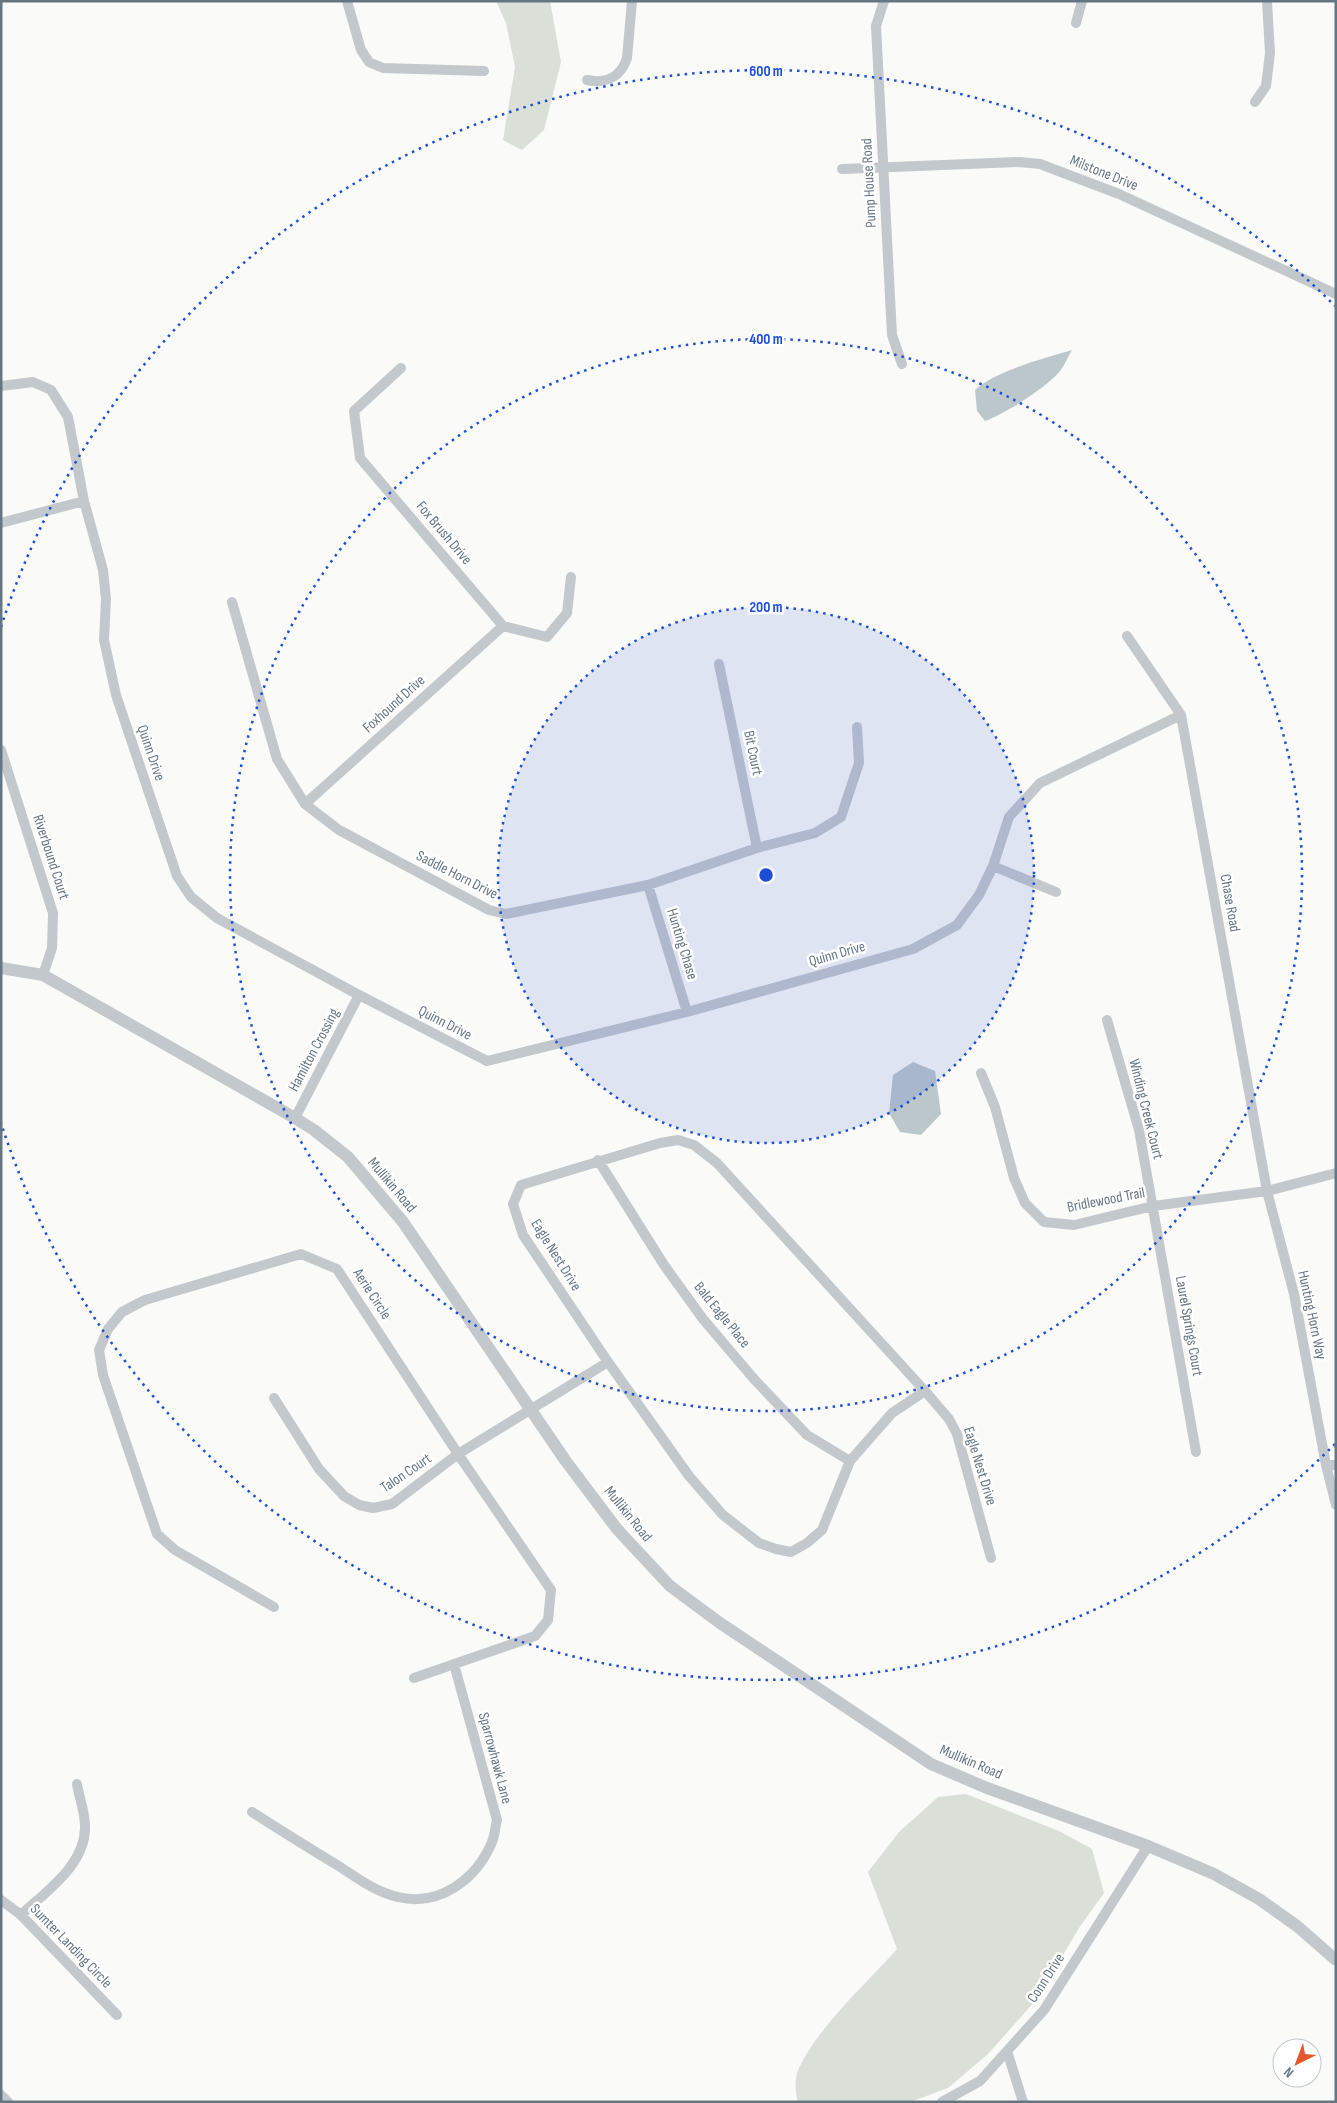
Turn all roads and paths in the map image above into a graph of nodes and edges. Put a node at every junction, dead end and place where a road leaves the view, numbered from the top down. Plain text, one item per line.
1 (347, 1) edge
2 (632, 1) edge
3 (884, 1) edge
4 (1082, 1) edge
5 (1267, 1) edge
6 (1076, 23) dead end
7 (484, 71) dead end
8 (587, 80) dead end
9 (1255, 102) dead end
10 (883, 167) junction
11 (842, 169) dead end
12 (1336, 294) edge
13 (902, 364) dead end
14 (401, 368) dead end
15 (1, 386) edge
16 (84, 501) junction
17 (1, 523) edge
18 (571, 576) dead end
19 (232, 602) dead end
20 (503, 626) junction
21 (1127, 636) dead end
22 (719, 664) dead end
23 (1181, 715) junction
24 (857, 727) dead end
25 (1, 750) edge
26 (305, 804) junction
27 (757, 848) junction
28 (993, 866) junction
29 (648, 885) junction
30 (1056, 892) dead end
31 (1, 968) edge
32 (43, 976) junction
33 (359, 995) junction
34 (687, 1012) junction
35 (1107, 1020) dead end
36 (981, 1073) dead end
37 (295, 1118) junction
38 (598, 1160) junction
39 (1336, 1172) edge
40 (1268, 1191) junction
41 (1153, 1206) junction
42 (608, 1362) junction
43 (925, 1391) junction
44 (274, 1398) dead end
45 (532, 1408) junction
46 (1196, 1452) dead end
47 (458, 1454) junction
48 (850, 1461) junction
49 (1331, 1465) edge
50 (1336, 1505) edge
51 (991, 1558) dead end
52 (274, 1607) dead end
53 (454, 1664) junction
54 (414, 1678) dead end
55 (77, 1784) dead end
56 (252, 1812) dead end
57 (1148, 1846) junction
58 (1, 1900) edge
59 (21, 1916) junction
60 (1336, 1960) edge
61 (117, 2015) dead end
62 (1007, 2051) junction
63 (1, 2095) edge
64 (8, 2102) edge
65 (942, 2102) edge
66 (1023, 2102) edge

1 - 7 street
2 - 8 street
3 - 10 street, Pump House Road
4 - 6 street
5 - 9 street
10 - 11 street, Milstone Drive
10 - 12 street, Milstone Drive
10 - 13 street, Pump House Road
14 - 20 street, Fox Brush Drive
15 - 16 street, Quinn Drive
16 - 17 street
16 - 33 street, Quinn Drive
18 - 20 street
19 - 26 street, Saddle Horn Drive
20 - 26 street, Foxhound Drive
21 - 23 street, Chase Road
22 - 27 street, Bit Court
23 - 28 street, Quinn Drive
23 - 40 street, Chase Road
24 - 27 street, Saddle Horn Drive
25 - 32 street, Riverbound Court
26 - 29 street, Saddle Horn Drive
27 - 29 street, Saddle Horn Drive
28 - 30 street
28 - 34 street, Quinn Drive
29 - 34 street, Hunting Chase
31 - 32 street, Mullikin Road
32 - 37 street, Mullikin Road
33 - 34 street, Quinn Drive
33 - 37 street, Hamilton Crossing
35 - 41 street, Winding Creek Court
36 - 41 street, Bridlewood Trail
37 - 45 street, Mullikin Road
38 - 42 street, Eagle Nest Drive
38 - 43 street, Eagle Nest Drive
38 - 48 street, Bald Eagle Place
39 - 40 street, Bridlewood Trail
40 - 41 street, Bridlewood Trail
40 - 49 street, Hunting Horn Way
41 - 46 street, Laurel Springs Court
42 - 45 street, Talon Court
42 - 48 street, Eagle Nest Drive
43 - 48 street, Eagle Nest Drive
43 - 51 street, Eagle Nest Drive
44 - 47 street, Talon Court
45 - 47 street, Talon Court
45 - 57 street, Mullikin Road
47 - 52 street, Aerie Circle
47 - 53 street, Aerie Circle
49 - 50 street, Hunting Horn Way
53 - 54 street, Aerie Circle
53 - 56 street, Sparrowhawk Lane
55 - 59 street
57 - 60 street, Mullikin Road
57 - 62 street, Conn Drive
58 - 59 street, Sumter Landing Circle
59 - 61 street, Sumter Landing Circle
62 - 65 street, Conn Drive
62 - 66 street
63 - 64 street

